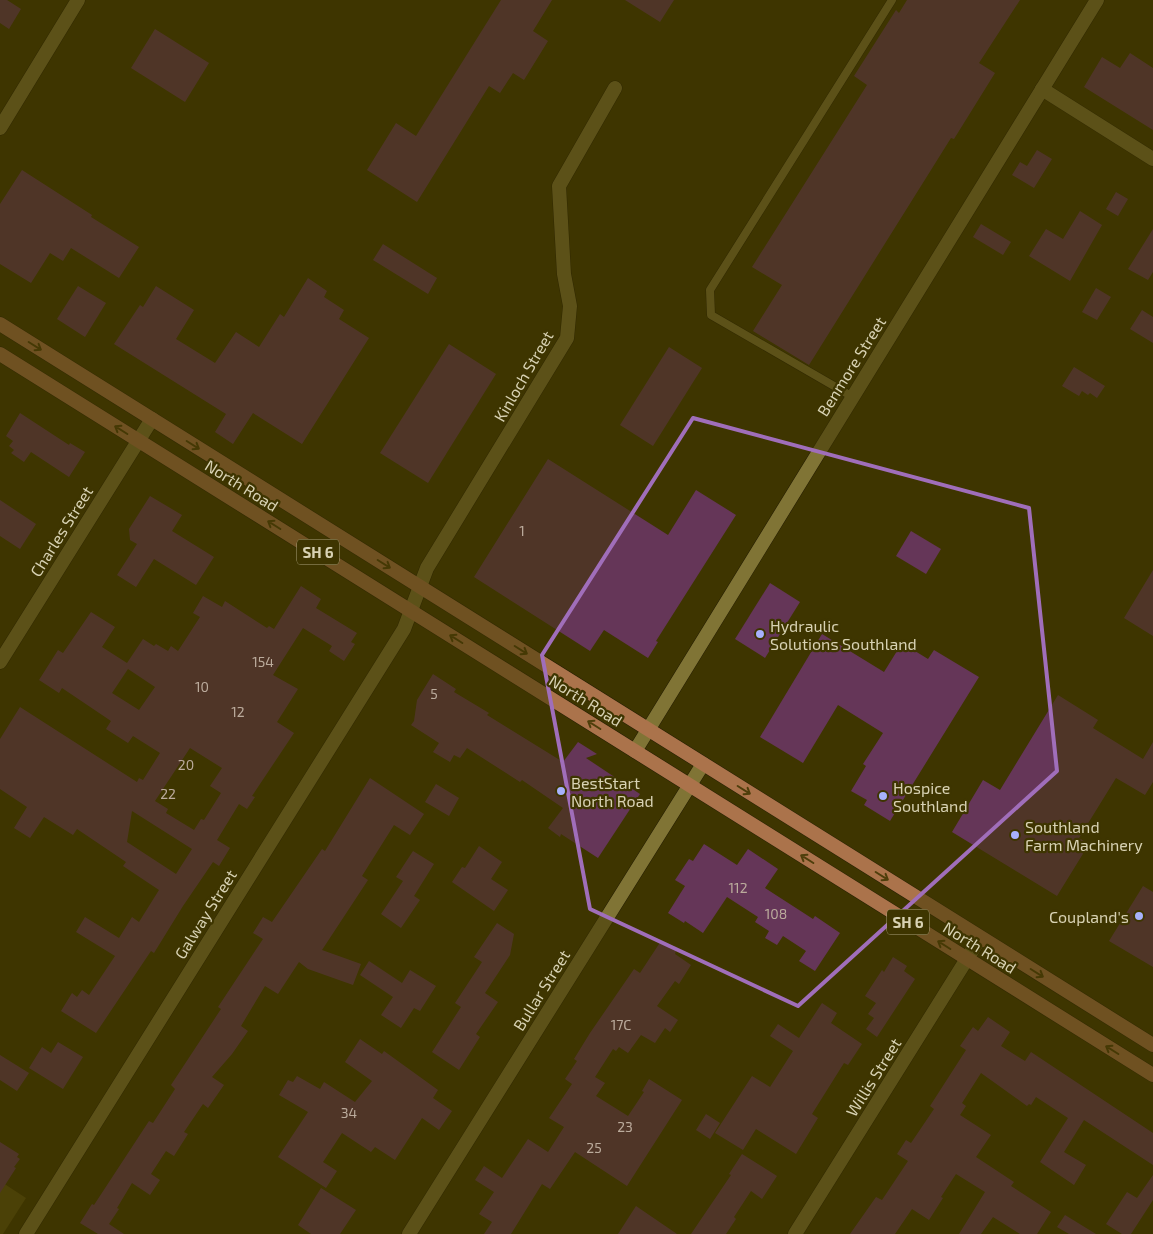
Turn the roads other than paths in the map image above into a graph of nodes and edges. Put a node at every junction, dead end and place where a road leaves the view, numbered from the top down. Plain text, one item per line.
1 (892, 0) edge
2 (1097, 0) edge
3 (73, 2) edge
4 (615, 88) dead end
5 (1042, 89) junction
6 (0, 128) edge
7 (1153, 159) edge
8 (0, 324) edge
9 (0, 354) edge
10 (853, 397) junction
11 (152, 419) junction
12 (138, 441) junction
13 (420, 587) junction
14 (412, 611) junction
15 (0, 662) edge
16 (648, 729) junction
17 (635, 751) junction
18 (703, 764) junction
19 (690, 785) junction
20 (980, 938) junction
21 (967, 959) junction
22 (1153, 1045) edge
23 (1153, 1076) edge
24 (26, 1234) edge
25 (409, 1234) edge
26 (794, 1234) edge

1 - 10 lane
2 - 5 street, Benmore Street
3 - 6 street
4 - 13 street, Kinloch Street
5 - 7 street
5 - 10 street, Benmore Street
8 -> 11 main road, North Road / SH 6
12 -> 9 main road, North Road / SH 6
10 - 16 street, Benmore Street
11 - 12 street, Charles Street
11 -> 13 main road, North Road / SH 6
14 -> 12 main road, North Road / SH 6
12 - 15 street, Charles Street
13 - 14 street, Kinloch Street
13 -> 16 main road, North Road / SH 6
17 -> 14 main road, North Road / SH 6
14 - 24 street, Galway Street
16 - 17 street, Benmore Street
16 - 18 main road, North Road / SH 6
17 - 19 main road, North Road / SH 6
18 - 19 street, Bullar Street
18 -> 20 main road, North Road / SH 6
21 -> 19 main road, North Road / SH 6
19 - 25 street, Bullar Street
20 - 21 street, Willis Street
20 -> 22 main road, North Road / SH 6
23 -> 21 main road, North Road / SH 6
21 - 26 street, Willis Street

